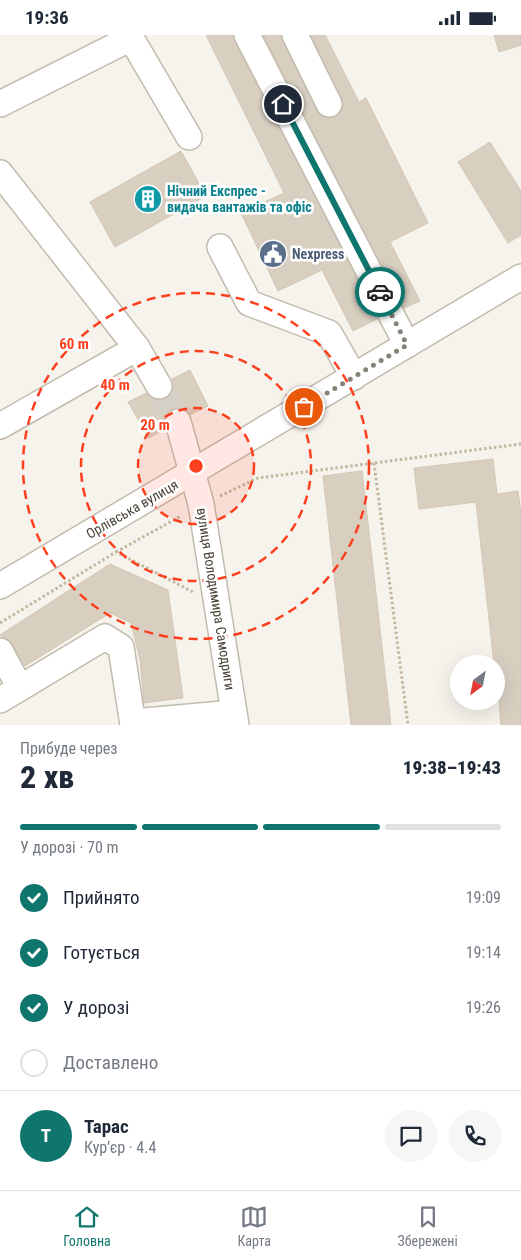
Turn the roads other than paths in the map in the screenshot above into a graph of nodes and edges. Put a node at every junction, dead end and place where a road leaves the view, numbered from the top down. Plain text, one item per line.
1 (247, 35) edge
2 (295, 35) edge
3 (0, 104) edge
4 (329, 104) dead end
5 (189, 137) dead end
6 (0, 173) edge
7 (220, 247) dead end
8 (521, 277) edge
9 (407, 345) junction
10 (137, 348) junction
11 (354, 377) junction
12 (159, 386) tunnel mouth
13 (178, 422) tunnel mouth
14 (0, 426) edge
15 (193, 473) junction
16 (0, 586) edge
17 (0, 651) edge
18 (10, 694) edge
19 (235, 719) edge
20 (133, 723) edge

1 - 9 street
2 - 4 street
3 - 5 street
6 - 10 street
7 - 11 street
8 - 9 street, Орлівська вулиця
9 - 11 street, Орлівська вулиця
10 - 12 street
10 - 14 street
11 - 15 street, Орлівська вулиця
13 - 15 street, вулиця Володимира Самодриги
15 - 16 street, Орлівська вулиця
15 - 19 street, вулиця Володимира Самодриги
17 - 18 street
18 - 20 street
19 - 20 street

